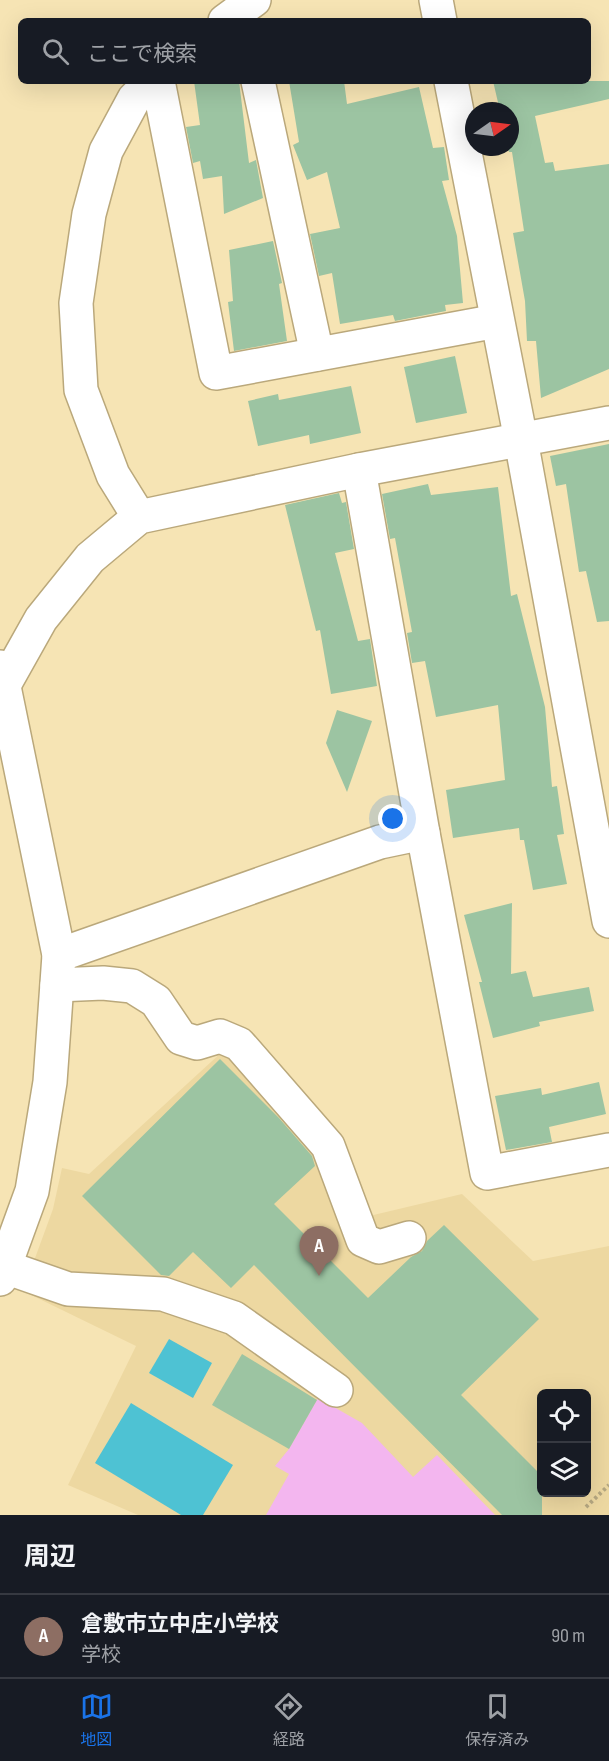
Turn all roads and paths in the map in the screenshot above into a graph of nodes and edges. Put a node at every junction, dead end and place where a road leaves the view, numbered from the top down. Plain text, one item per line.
1 (436, 0) edge
2 (439, 18) edge
3 (149, 84) edge
4 (159, 84) edge
5 (259, 84) edge
6 (452, 84) edge
7 (497, 321) junction
8 (317, 354) junction
9 (609, 423) edge
10 (521, 440) junction
11 (359, 470) junction
12 (139, 517) junction
13 (2, 676) edge
14 (423, 833) junction
15 (609, 921) edge
16 (58, 970) junction
17 (609, 1150) edge
18 (409, 1238) dead end
19 (2, 1273) edge
20 (336, 1390) dead end
21 (609, 1485) edge
22 (586, 1507) dead end

1 - 2 street
3 - 12 street
4 - 8 street
5 - 8 street
6 - 7 street
7 - 8 street
7 - 10 street
9 - 10 street
10 - 11 street
10 - 15 street
11 - 12 street
11 - 14 street
12 - 13 street
13 - 16 street
14 - 16 street
14 - 17 street
16 - 18 street
16 - 19 street
19 - 20 street
21 - 22 path

